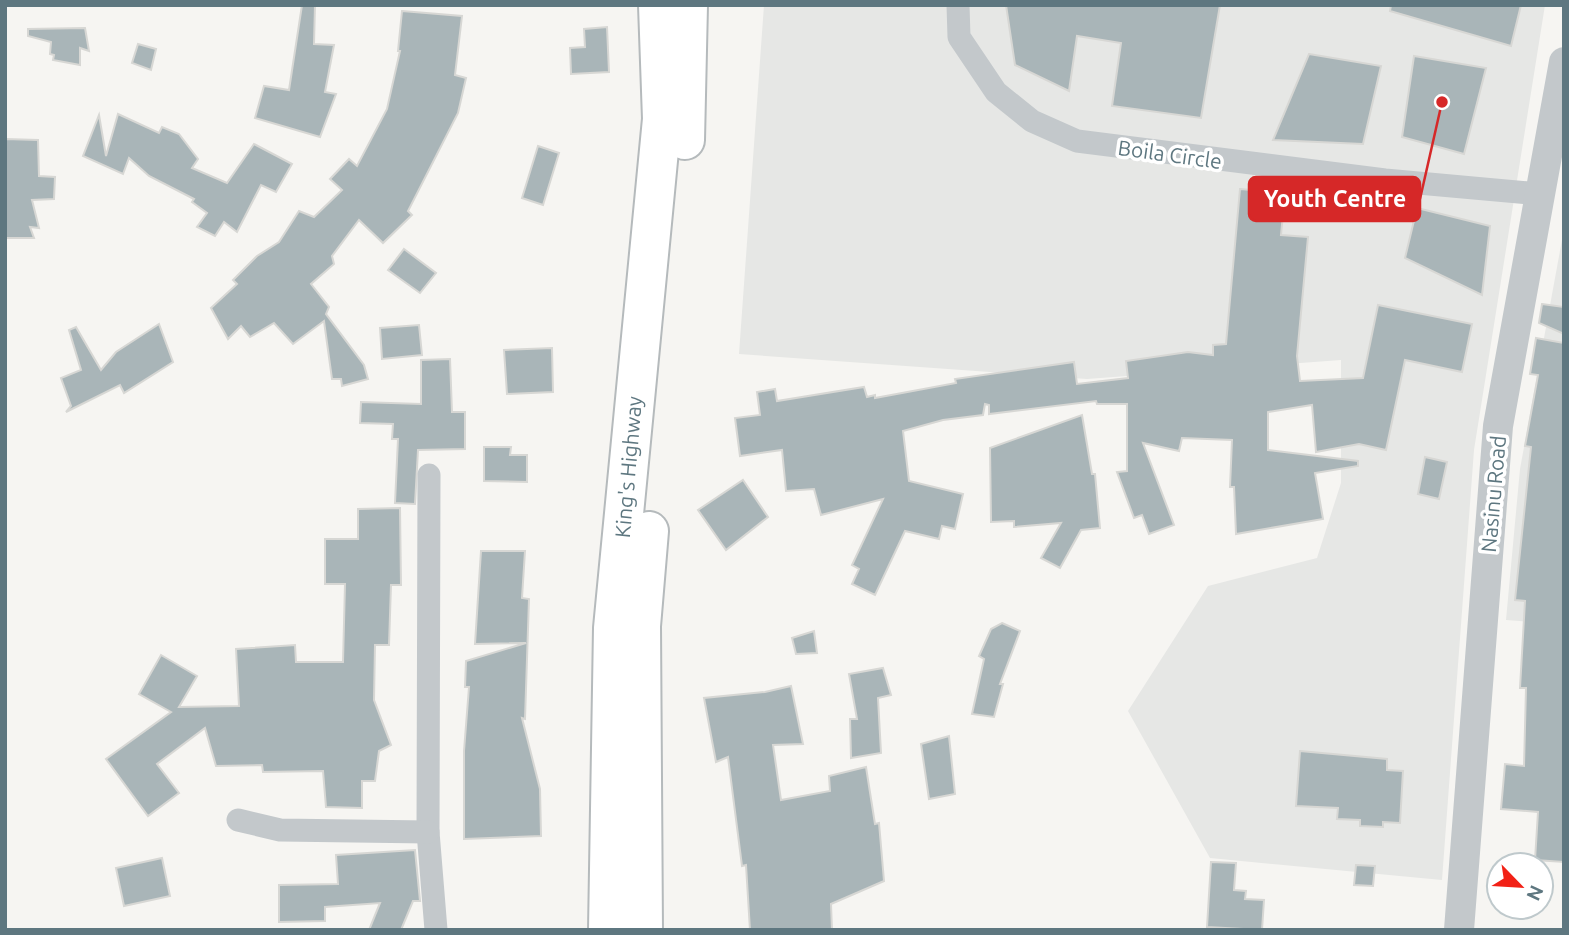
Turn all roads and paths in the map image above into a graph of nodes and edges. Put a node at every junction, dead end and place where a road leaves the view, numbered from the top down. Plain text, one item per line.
1 (658, 5) edge
2 (688, 5) edge
3 (958, 5) edge
4 (1564, 62) edge
5 (1540, 194) junction
6 (429, 475) dead end
7 (238, 820) dead end
8 (428, 832) junction
9 (436, 930) edge
10 (608, 930) edge
11 (643, 930) edge
12 (1459, 930) edge

1 - 10 highway, King's Highway
2 - 11 highway, King's Highway
3 - 5 street, Boila Circle
4 - 5 street, Nasinu Road
5 - 12 street, Nasinu Road
6 - 8 street
7 - 8 street
8 - 9 street

